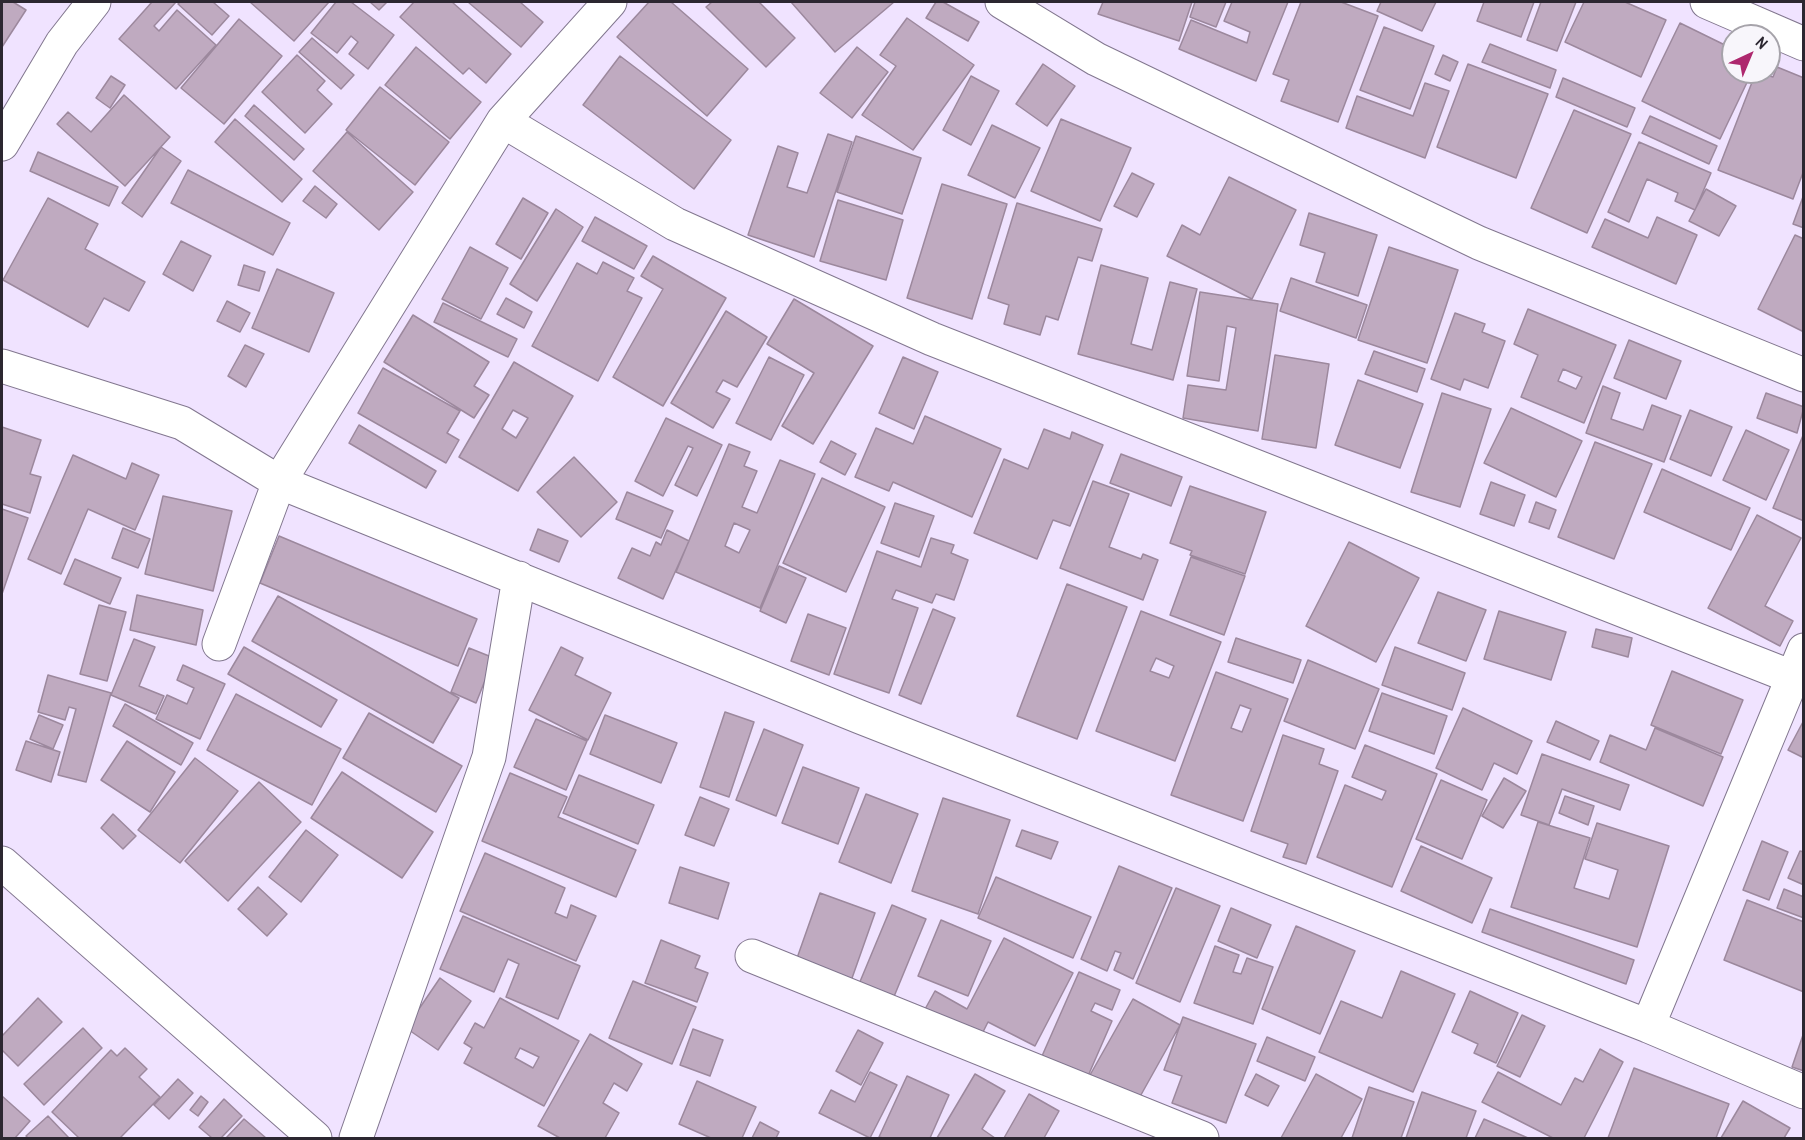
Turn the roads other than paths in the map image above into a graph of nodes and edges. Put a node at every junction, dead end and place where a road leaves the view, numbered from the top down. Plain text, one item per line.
1 (94, 2) edge
2 (610, 2) edge
3 (1002, 2) edge
4 (1707, 2) edge
5 (1803, 44) edge
6 (503, 121) junction
7 (2, 144) edge
8 (2, 366) edge
9 (1803, 375) edge
10 (279, 482) junction
11 (519, 578) junction
12 (219, 644) dead end
13 (1798, 664) edge
14 (2, 863) edge
15 (752, 956) dead end
16 (1648, 1026) junction
17 (1803, 1092) edge
18 (315, 1138) edge
19 (356, 1138) edge
20 (1202, 1138) edge

1 - 7 street
2 - 6 street
3 - 9 street
4 - 5 street
6 - 10 street
6 - 13 street
8 - 10 street
10 - 11 street
10 - 12 street
11 - 16 street
11 - 19 street
13 - 16 street
14 - 18 street
15 - 20 street
16 - 17 street

